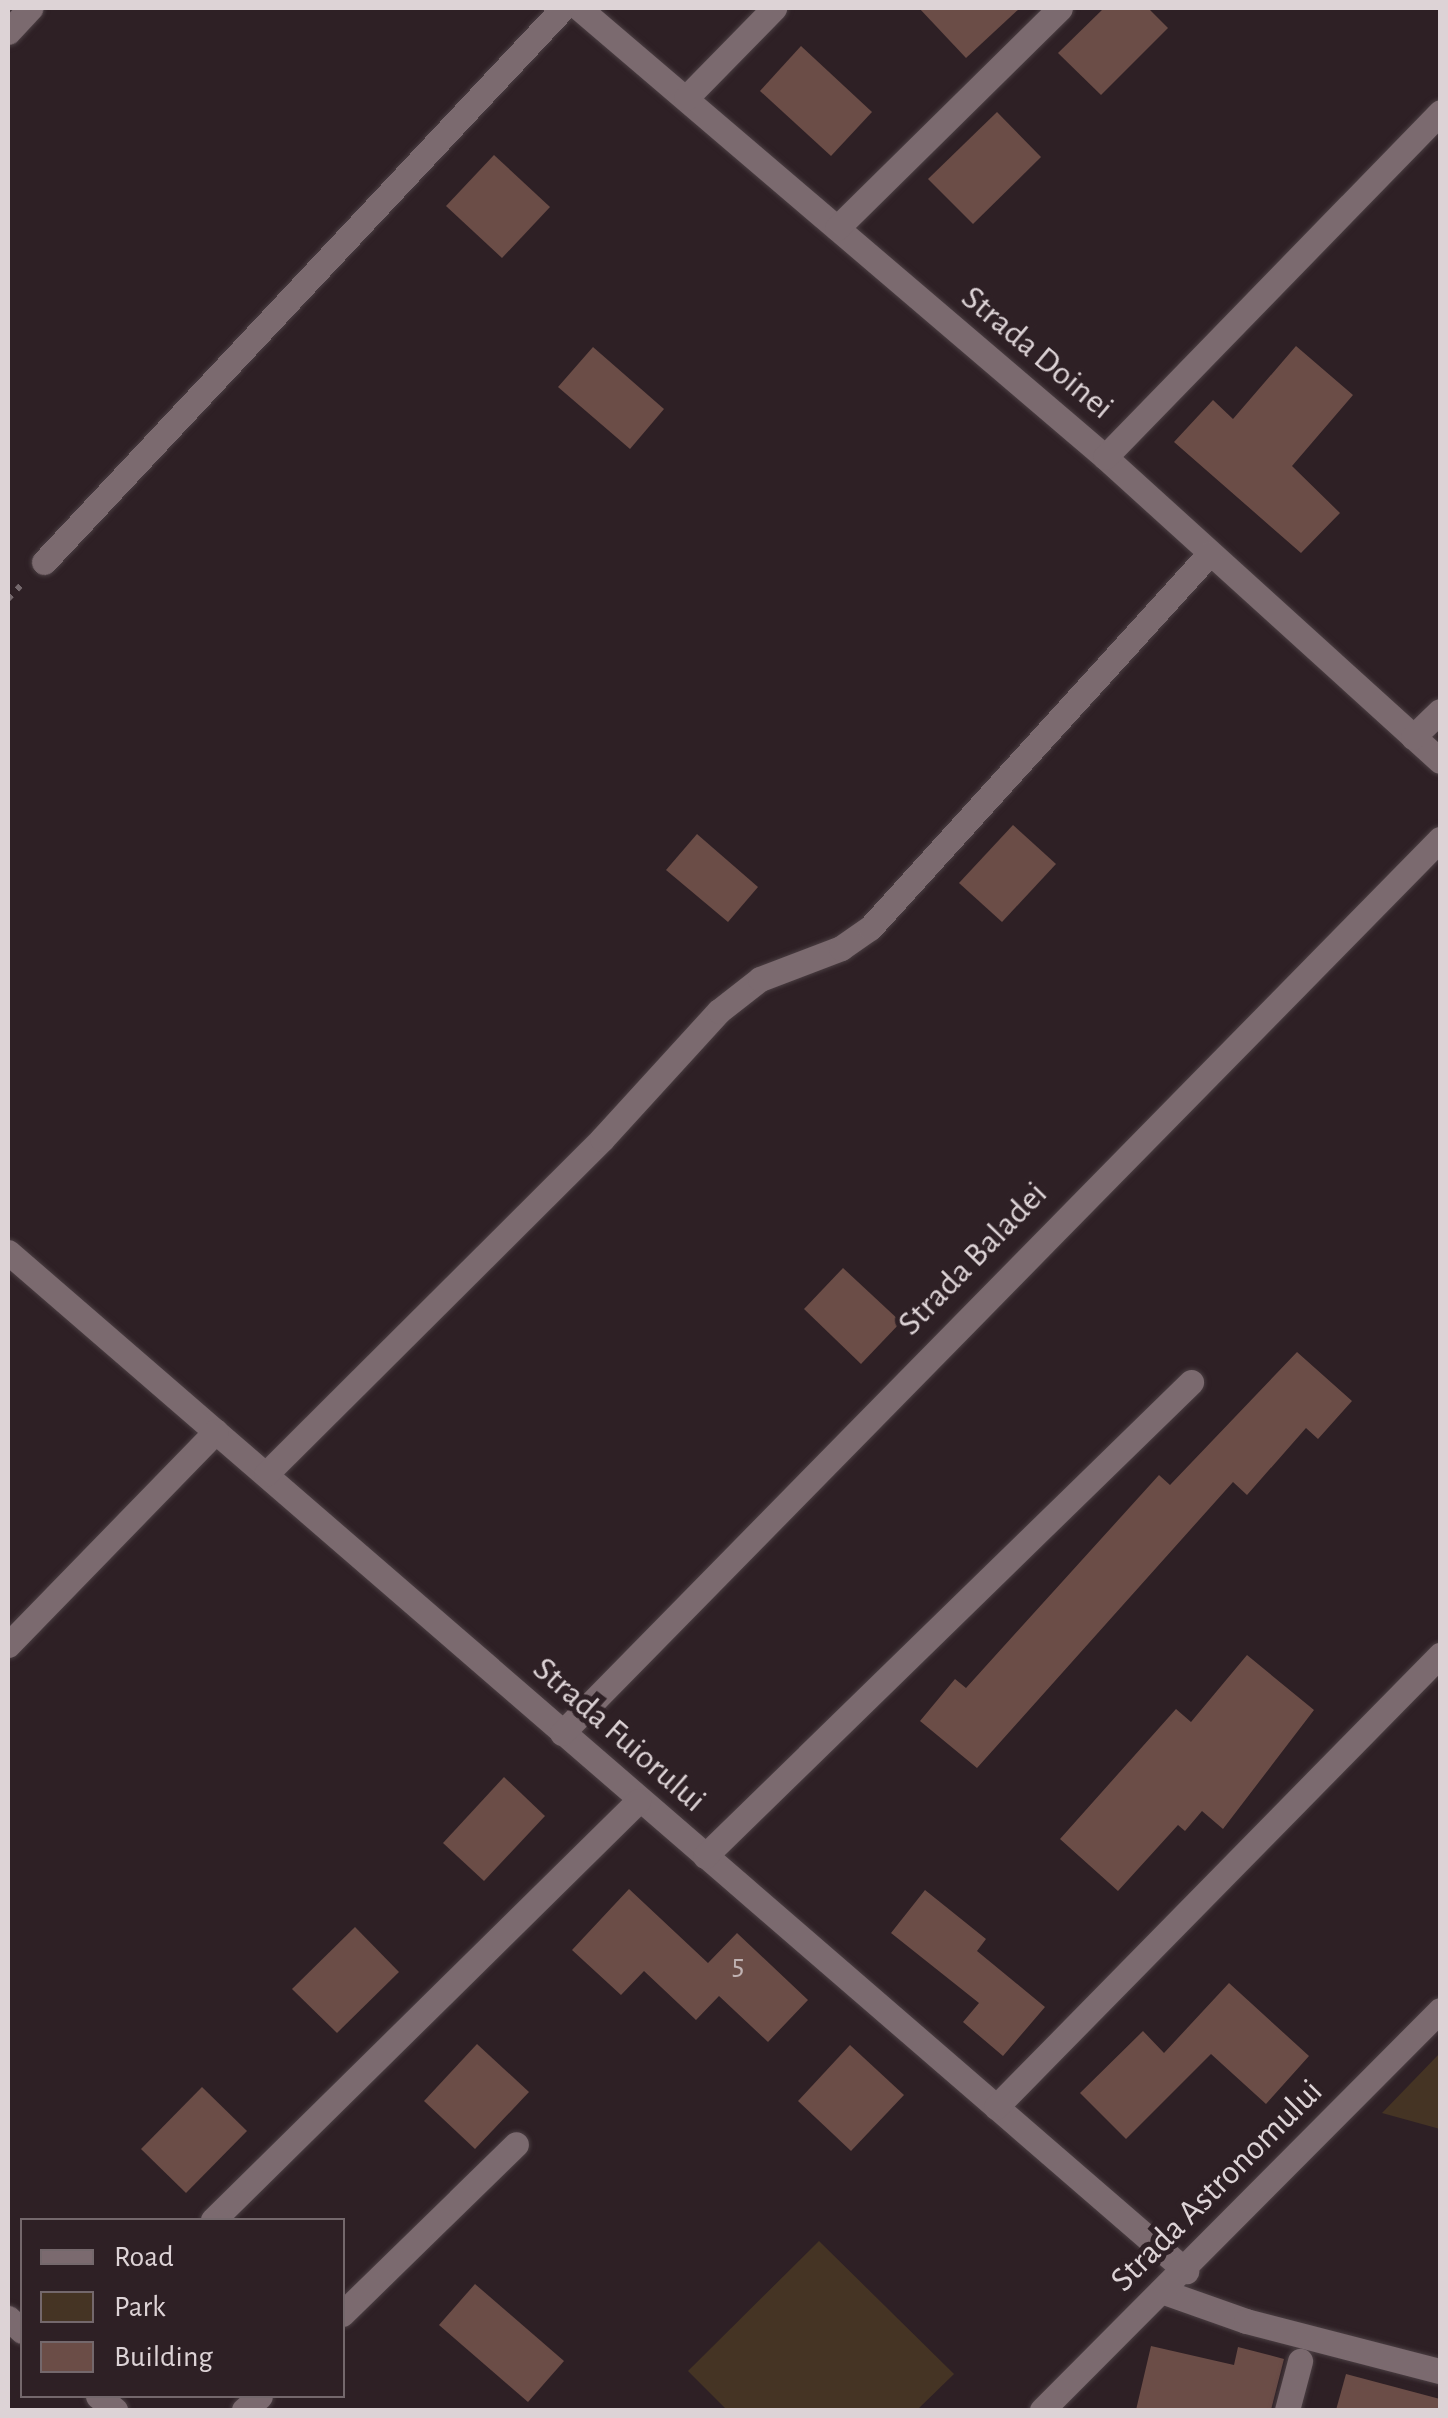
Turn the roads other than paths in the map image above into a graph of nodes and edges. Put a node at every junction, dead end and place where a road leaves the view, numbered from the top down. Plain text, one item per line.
1 (30, 8) edge
2 (563, 8) edge
3 (580, 8) edge
4 (774, 8) edge
5 (1060, 8) edge
6 (8, 32) edge
7 (686, 98) junction
8 (1440, 112) edge
9 (837, 228) junction
10 (1105, 456) junction
11 (1210, 553) junction
12 (44, 562) dead end
13 (1440, 711) edge
14 (1413, 738) junction
15 (1440, 761) edge
16 (1440, 839) edge
17 (8, 1252) edge
18 (1191, 1382) dead end
19 (216, 1432) junction
20 (266, 1474) junction
21 (8, 1646) edge
22 (1440, 1655) edge
23 (562, 1733) junction
24 (638, 1801) junction
25 (706, 1856) junction
26 (1440, 2010) edge
27 (996, 2107) junction
28 (516, 2144) dead end
29 (215, 2218) edge
30 (1186, 2271) junction
31 (1164, 2292) junction
32 (345, 2311) edge
33 (1300, 2361) dead end
34 (1440, 2372) edge
35 (1042, 2410) edge
36 (1288, 2410) edge

1 - 6 street
2 - 12 street
3 - 7 street, Strada Doinei
4 - 7 street
5 - 9 street
7 - 9 street, Strada Doinei
8 - 10 street
9 - 10 street, Strada Doinei
10 - 11 street, Strada Doinei
11 - 14 street, Strada Doinei
11 - 20 street
13 - 14 street
14 - 15 street, Strada Doinei
16 - 23 street, Strada Baladei
17 - 19 street, Strada Fuiorului
18 - 25 street
19 - 20 street, Strada Fuiorului
19 - 21 street
20 - 23 street, Strada Fuiorului
22 - 27 street
23 - 24 street, Strada Fuiorului
24 - 25 street, Strada Fuiorului
24 - 29 street
25 - 27 street, Strada Fuiorului
26 - 30 street, Strada Astronomului
27 - 30 street, Strada Fuiorului
28 - 32 street
30 - 31 street, Strada Astronomului
31 - 34 street
31 - 35 street, Strada Astronomului
33 - 36 street

